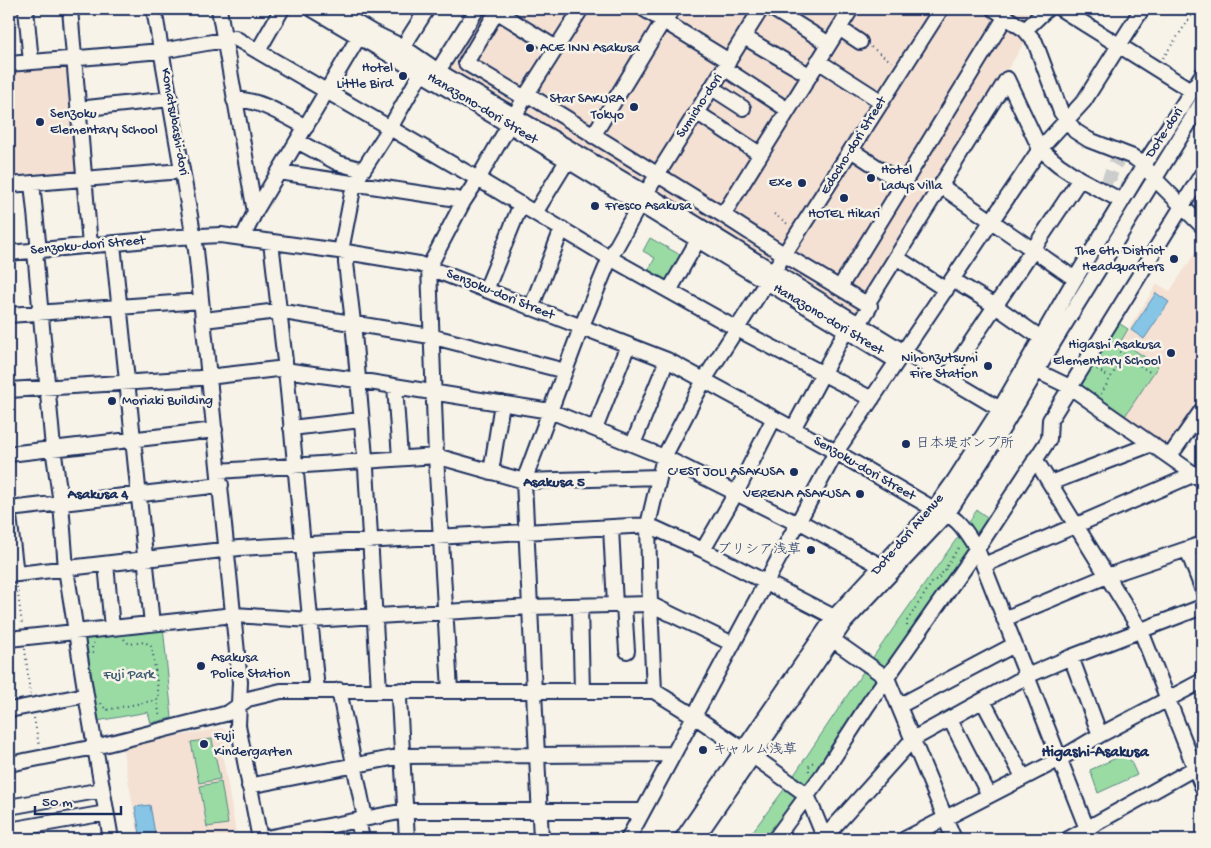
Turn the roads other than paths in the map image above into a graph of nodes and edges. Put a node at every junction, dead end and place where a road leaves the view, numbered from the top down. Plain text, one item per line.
1 (26, 9) edge
2 (70, 9) edge
3 (154, 9) edge
4 (219, 9) edge
5 (282, 9) edge
6 (312, 9) edge
7 (427, 9) edge
8 (477, 9) edge
9 (581, 9) edge
10 (644, 9) edge
11 (673, 9) edge
12 (761, 9) edge
13 (773, 9) edge
14 (851, 9) edge
15 (941, 9) edge
16 (1047, 9) edge
17 (1061, 9) edge
18 (1142, 9) edge
19 (495, 10) edge
20 (1000, 12) edge
21 (340, 15) edge
22 (663, 21) junction
23 (839, 28) junction
24 (1025, 30) junction
25 (362, 32) junction
26 (744, 37) junction
27 (224, 41) junction
28 (860, 42) road end
29 (829, 44) junction
30 (1119, 45) junction
31 (403, 48) junction
32 (556, 48) junction
33 (161, 51) junction
34 (258, 51) junction
35 (74, 58) junction
36 (818, 61) junction
37 (31, 62) junction
38 (9, 64) edge
39 (727, 65) junction
40 (438, 71) junction
41 (421, 73) junction
42 (809, 75) junction
43 (1202, 75) edge
44 (712, 88) junction
45 (1192, 91) junction
46 (327, 92) junction
47 (526, 96) junction
48 (170, 99) junction
49 (234, 100) junction
50 (882, 102) junction
51 (1202, 102) edge
52 (743, 108) dead end
53 (78, 109) junction
54 (788, 110) junction
55 (696, 112) junction
56 (513, 120) junction
57 (1067, 121) junction
58 (306, 127) junction
59 (390, 128) junction
60 (593, 136) junction
61 (297, 141) junction
62 (1040, 149) junction
63 (851, 150) junction
64 (760, 154) junction
65 (568, 160) junction
66 (1144, 165) junction
67 (363, 170) junction
68 (182, 171) junction
69 (279, 172) junction
70 (657, 174) junction
71 (1202, 174) edge
72 (84, 178) junction
73 (1154, 178) junction
74 (478, 179) junction
75 (1080, 179) junction
76 (32, 183) junction
77 (354, 184) junction
78 (903, 184) junction
79 (9, 185) edge
80 (941, 186) junction
81 (643, 199) junction
82 (1122, 201) junction
83 (463, 202) junction
84 (520, 204) junction
85 (1182, 207) junction
86 (255, 212) junction
87 (535, 213) junction
88 (723, 215) junction
89 (992, 222) junction
90 (1202, 226) edge
91 (562, 229) junction
92 (194, 236) junction
93 (243, 237) junction
94 (698, 240) junction
95 (271, 242) junction
96 (113, 244) junction
97 (90, 246) junction
98 (1032, 250) junction
99 (37, 251) junction
100 (344, 252) junction
101 (9, 253) edge
102 (785, 255) junction
103 (610, 258) junction
104 (896, 258) junction
105 (429, 267) junction
106 (770, 277) junction
107 (1075, 279) junction
108 (950, 285) junction
109 (840, 287) junction
110 (486, 290) junction
111 (668, 291) junction
112 (201, 300) junction
113 (868, 305) junction
114 (994, 305) junction
115 (119, 306) junction
116 (531, 308) junction
117 (278, 310) junction
118 (41, 313) junction
119 (9, 315) edge
120 (204, 320) junction
121 (353, 322) junction
122 (852, 327) junction
123 (581, 328) junction
124 (737, 329) junction
125 (430, 336) junction
126 (1041, 338) junction
127 (628, 345) junction
128 (904, 352) junction
129 (667, 360) junction
130 (286, 370) junction
131 (565, 371) junction
132 (1037, 371) junction
133 (822, 374) junction
134 (209, 377) junction
135 (947, 378) junction
136 (357, 380) junction
137 (704, 380) junction
138 (127, 382) junction
139 (395, 386) junction
140 (48, 387) junction
141 (1070, 388) junction
142 (9, 390) edge
143 (433, 392) junction
144 (872, 400) junction
145 (502, 403) junction
146 (1000, 409) junction
147 (550, 410) junction
148 (1202, 410) edge
149 (774, 418) junction
150 (361, 420) junction
151 (291, 428) junction
152 (595, 429) junction
153 (793, 429) junction
154 (215, 430) junction
155 (133, 439) junction
156 (633, 444) junction
157 (1152, 444) junction
158 (53, 448) junction
159 (836, 452) junction
160 (9, 454) edge
161 (436, 456) junction
162 (1170, 456) junction
163 (664, 457) junction
164 (400, 458) junction
165 (1035, 459) junction
166 (365, 460) junction
167 (294, 465) junction
168 (219, 470) junction
169 (491, 472) junction
170 (659, 477) junction
171 (1199, 477) edge
172 (524, 481) junction
173 (1050, 483) junction
174 (220, 485) junction
175 (736, 493) junction
176 (138, 494) junction
177 (60, 503) junction
178 (9, 510) edge
179 (941, 511) junction
180 (9, 516) edge
181 (798, 524) junction
182 (648, 525) junction
183 (1076, 525) junction
184 (611, 528) junction
185 (525, 533) junction
186 (441, 538) junction
187 (369, 542) junction
188 (1202, 544) edge
189 (302, 546) junction
190 (977, 549) junction
191 (1187, 549) junction
192 (228, 550) junction
193 (703, 550) junction
194 (145, 559) junction
195 (106, 564) junction
196 (984, 565) junction
197 (881, 566) junction
198 (66, 568) junction
199 (12, 575) edge
200 (1107, 576) junction
201 (766, 583) junction
202 (1202, 588) edge
203 (650, 604) junction
204 (620, 605) junction
205 (580, 606) junction
206 (530, 607) junction
207 (1202, 607) edge
208 (445, 612) junction
209 (234, 614) junction
210 (374, 616) junction
211 (834, 617) junction
212 (311, 620) junction
213 (1004, 620) junction
214 (152, 624) junction
215 (1140, 631) junction
216 (76, 632) junction
217 (116, 632) junction
218 (9, 639) edge
219 (832, 640) junction
220 (733, 644) junction
221 (1014, 645) junction
222 (627, 651) dead end
223 (1071, 657) junction
224 (1027, 676) junction
225 (887, 678) junction
226 (1202, 680) edge
227 (317, 690) junction
228 (340, 690) junction
229 (379, 690) junction
230 (401, 690) junction
231 (450, 690) junction
232 (534, 691) junction
233 (582, 691) junction
234 (654, 691) junction
235 (86, 695) junction
236 (1167, 700) junction
237 (984, 701) junction
238 (238, 706) junction
239 (899, 706) junction
240 (9, 710) edge
241 (694, 716) junction
242 (950, 719) junction
243 (1100, 735) junction
244 (913, 738) junction
245 (95, 747) junction
246 (749, 753) junction
247 (538, 754) junction
248 (673, 754) junction
249 (402, 756) junction
250 (1060, 759) junction
251 (9, 764) edge
252 (355, 766) junction
253 (1199, 766) edge
254 (1023, 778) junction
255 (249, 786) junction
256 (1202, 786) edge
257 (102, 790) junction
258 (807, 795) junction
259 (989, 795) junction
260 (9, 807) edge
261 (405, 811) junction
262 (540, 811) junction
263 (642, 811) junction
264 (106, 813) junction
265 (945, 818) junction
266 (362, 819) junction
267 (9, 830) edge
268 (1089, 834) edge
269 (111, 839) edge
270 (260, 839) edge
271 (362, 839) edge
272 (407, 839) edge
273 (541, 839) edge
274 (628, 839) edge
275 (682, 839) edge
276 (696, 839) edge
277 (775, 839) edge
278 (825, 839) edge
279 (905, 839) edge
280 (954, 839) edge
281 (1068, 839) edge

1 - 37 street
2 - 35 street
3 - 33 street, Komatsubashi-dori
4 - 27 street
5 - 34 street
6 - 21 street, Hanazono-dori Street
7 - 31 street
8 - 40 street
9 - 32 street
10 - 22 street
11 - 22 street
12 - 26 street, Sumicho-dori
13 - 29 street
14 - 23 street
15 - 50 street, Edocho-dori Street
16 - 24 street
17 - 30 street
18 - 30 street
19 - 32 street
19 - 47 street
20 - 24 street
20 - 78 street
21 - 25 street, Hanazono-dori Street
22 - 39 street
22 - 60 street
23 - 28 street
23 - 29 street
24 - 57 street
25 - 31 street, Hanazono-dori Street
25 - 41 street, Hanazono-dori Street
25 - 46 street
26 - 39 street, Sumicho-dori
26 - 42 street
27 - 33 street
27 - 34 street
27 - 49 street
29 - 36 street
30 - 45 street
30 - 57 street
31 - 40 street, Hanazono-dori Street
32 - 47 street
33 - 35 street
33 - 48 street, Komatsubashi-dori
34 - 46 street
35 - 37 street
35 - 53 street
36 - 42 street
36 - 50 street
37 - 38 street
39 - 44 street, Sumicho-dori
39 - 54 street
40 - 56 street, Hanazono-dori Street
41 - 56 street, Hanazono-dori Street
41 - 59 street
42 - 54 street
43 - 45 street, Dote-dori
44 - 52 street
44 - 55 street, Sumicho-dori
45 - 66 street, Dote-dori
46 - 58 street
46 - 59 street
47 - 56 street
47 - 60 street
48 - 53 street
48 - 68 street, Komatsubashi-dori
49 - 58 street
49 - 86 street
50 - 63 street, Edocho-dori Street
51 - 73 street, Dote-dori Avenue
53 - 72 street
54 - 64 street
55 - 64 street
55 - 70 street, Sumicho-dori
56 - 65 street, Hanazono-dori Street
56 - 74 street
56 - 81 street, Hanazono-dori Street
57 - 62 street
57 - 66 street
58 - 61 street
59 - 67 street
59 - 74 street
60 - 70 street
61 - 67 street
61 - 69 street
62 - 75 street
62 - 80 street
62 - 89 street
63 - 78 street
63 - 102 street, Edocho-dori Street
64 - 88 street
65 - 81 street, Hanazono-dori Street
65 - 87 street
66 - 73 street
66 - 82 street, Dote-dori Avenue
67 - 77 street
68 - 72 street
68 - 92 street, Komatsubashi-dori
69 - 77 street
69 - 86 street
70 - 81 street, Sumicho-dori
70 - 88 street
71 - 85 street
72 - 76 street
72 - 97 street
73 - 85 street
73 - 132 street, Dote-dori Avenue
74 - 83 street
74 - 84 street
75 - 82 street
75 - 98 street
76 - 79 street
76 - 99 street
77 - 83 street
77 - 100 street
78 - 109 street
80 - 89 street
80 - 104 street
81 - 94 street, Hanazono-dori Street
81 - 103 street, Sumicho-dori
81 - 106 street, Hanazono-dori Street
82 - 107 street, Dote-dori Avenue
83 - 105 street
84 - 87 street
84 - 110 street
85 - 90 street
85 - 141 street
86 - 93 street
87 - 91 street
88 - 102 street
89 - 98 street
89 - 108 street
91 - 103 street
91 - 116 street
92 - 93 street, Senzoku-dori Street
92 - 96 street, Senzoku-dori Street
92 - 112 street, Komatsubashi-dori
93 - 95 street, Senzoku-dori Street
94 - 106 street, Hanazono-dori Street
94 - 111 street
95 - 100 street, Senzoku-dori Street
95 - 117 street
96 - 97 street, Senzoku-dori Street
96 - 115 street
97 - 99 street, Senzoku-dori Street
98 - 107 street
98 - 114 street
99 - 101 street, Senzoku-dori Street
99 - 118 street
100 - 105 street, Senzoku-dori Street
100 - 121 street
102 - 106 street, Edocho-dori Street
102 - 109 street
103 - 111 street
103 - 123 street, Sumicho-dori
104 - 108 street
104 - 113 street
105 - 110 street, Senzoku-dori Street
105 - 125 street
106 - 122 street, Hanazono-dori Street
106 - 124 street, Edocho-dori Street
107 - 126 street, Dote-dori Avenue
108 - 114 street
108 - 128 street
109 - 113 street
110 - 116 street, Senzoku-dori Street
111 - 124 street
112 - 115 street
112 - 120 street, Komatsubashi-dori
113 - 122 street
114 - 126 street
114 - 135 street
115 - 118 street
115 - 138 street
116 - 123 street, Senzoku-dori Street
117 - 120 street
117 - 121 street
117 - 130 street
118 - 119 street
118 - 140 street
120 - 134 street, Komatsubashi-dori
121 - 125 street
121 - 136 street
122 - 128 street, Hanazono-dori Street
122 - 133 street
123 - 127 street, Senzoku-dori Street
123 - 131 street, Sumicho-dori
124 - 133 street
124 - 137 street, Edocho-dori Street
125 - 131 street
125 - 143 street
126 - 146 street, Dote-dori Avenue
127 - 129 street, Senzoku-dori Street
127 - 152 street
128 - 135 street
128 - 144 street
129 - 137 street, Senzoku-dori Street
129 - 156 street
130 - 134 street
130 - 136 street
130 - 151 street
131 - 147 street, Sumicho-dori
132 - 141 street
132 - 179 street, Dote-dori Avenue
133 - 144 street
133 - 153 street
134 - 138 street
134 - 154 street, Komatsubashi-dori
135 - 146 street
136 - 139 street
136 - 150 street
137 - 149 street, Senzoku-dori Street
137 - 163 street, Edocho-dori Street
138 - 140 street
138 - 155 street
139 - 143 street
139 - 164 street
140 - 142 street
140 - 158 street
141 - 157 street
141 - 165 street
143 - 145 street
143 - 161 street
144 - 159 street
145 - 147 street
145 - 169 street
146 - 179 street, Dote-dori Avenue
147 - 152 street
147 - 172 street, Sumicho-dori
148 - 162 street
149 - 153 street, Senzoku-dori Street
149 - 175 street
150 - 151 street
150 - 166 street
151 - 167 street
152 - 156 street
153 - 159 street, Senzoku-dori Street
154 - 155 street
154 - 168 street, Komatsubashi-dori
155 - 158 street
155 - 176 street
156 - 163 street
157 - 162 street
157 - 173 street
158 - 160 street
158 - 177 street
159 - 179 street, Senzoku-dori Street
159 - 181 street
161 - 164 street
161 - 169 street
161 - 186 street
162 - 171 street
163 - 170 street, Edocho-dori Street
163 - 175 street
164 - 166 street
165 - 173 street
165 - 190 street
166 - 167 street
166 - 187 street
167 - 168 street
167 - 189 street
168 - 174 street, Komatsubashi-dori
169 - 172 street
170 - 172 street
170 - 182 street, Edocho-dori Street
171 - 183 street
172 - 185 street
173 - 183 street
174 - 176 street
174 - 192 street, Komatsubashi-dori
175 - 181 street
175 - 193 street
176 - 177 street
176 - 194 street
177 - 178 street
177 - 198 street
179 - 190 street, Senzoku-dori Street
179 - 197 street, Dote-dori Avenue
179 - 219 street, Dote-dori Avenue
180 - 199 street
181 - 197 street
181 - 201 street
182 - 184 street
182 - 193 street
182 - 203 street, Edocho-dori Street
183 - 196 street
183 - 200 street
184 - 185 street
184 - 204 street
185 - 186 street
185 - 206 street
186 - 187 street
186 - 208 street
187 - 189 street
187 - 210 street
188 - 191 street
189 - 192 street
189 - 212 street
190 - 196 street, Senzoku-dori Street
190 - 225 street
191 - 200 street
191 - 202 street
192 - 194 street
192 - 209 street, Komatsubashi-dori
193 - 201 street
194 - 195 street
194 - 214 street
195 - 198 street
195 - 217 street
196 - 213 street, Senzoku-dori Street
197 - 211 street, Dote-dori Avenue
198 - 199 street
198 - 216 street
200 - 213 street
200 - 215 street
201 - 211 street
201 - 220 street
203 - 204 street
203 - 220 street
203 - 234 street, Edocho-dori Street
204 - 205 street
204 - 222 street
205 - 206 street
205 - 233 street
206 - 208 street
206 - 232 street
207 - 215 street
208 - 210 street
208 - 231 street
209 - 212 street
209 - 214 street
209 - 238 street, Komatsubashi-dori
210 - 212 street
210 - 229 street
211 - 246 street, Dote-dori Avenue
212 - 227 street
213 - 221 street, Senzoku-dori Street
214 - 217 street
215 - 223 street
215 - 236 street
216 - 217 street
216 - 218 street
216 - 235 street
219 - 225 street
219 - 246 street, Dote-dori Avenue
220 - 241 street
221 - 224 street, Senzoku-dori Street
221 - 239 street
223 - 224 street
223 - 243 street
224 - 237 street
224 - 250 street, Senzoku-dori Street
225 - 239 street
225 - 258 street
226 - 236 street
227 - 228 street
227 - 238 street
228 - 229 street
228 - 252 street
229 - 230 street
230 - 231 street
230 - 249 street
231 - 232 street
232 - 233 street
232 - 247 street
233 - 234 street
234 - 241 street
235 - 240 street
235 - 245 street
236 - 243 street
236 - 253 street
237 - 242 street
237 - 254 street
238 - 245 street
238 - 255 street, Komatsubashi-dori
239 - 244 street
241 - 246 street
241 - 248 street
242 - 244 street
242 - 259 street
243 - 250 street
244 - 265 street
244 - 278 street
245 - 251 street
245 - 257 street
246 - 258 street
246 - 275 street, Dote-dori Avenue
246 - 276 street, Dote-dori Avenue
247 - 248 street
247 - 249 street
247 - 262 street
248 - 263 street
249 - 252 street
249 - 261 street
250 - 254 street
250 - 268 street, Senzoku-dori Street
252 - 255 street
252 - 266 street
253 - 256 street
253 - 268 street
254 - 259 street
255 - 270 street, Komatsubashi-dori
257 - 260 street
257 - 264 street
258 - 277 street
258 - 278 street
259 - 265 street
261 - 262 street
261 - 266 street
261 - 272 street
262 - 263 street
262 - 273 street
263 - 274 street
264 - 267 street
264 - 269 street
265 - 279 street
265 - 280 street
266 - 270 street
266 - 271 street
268 - 281 street

